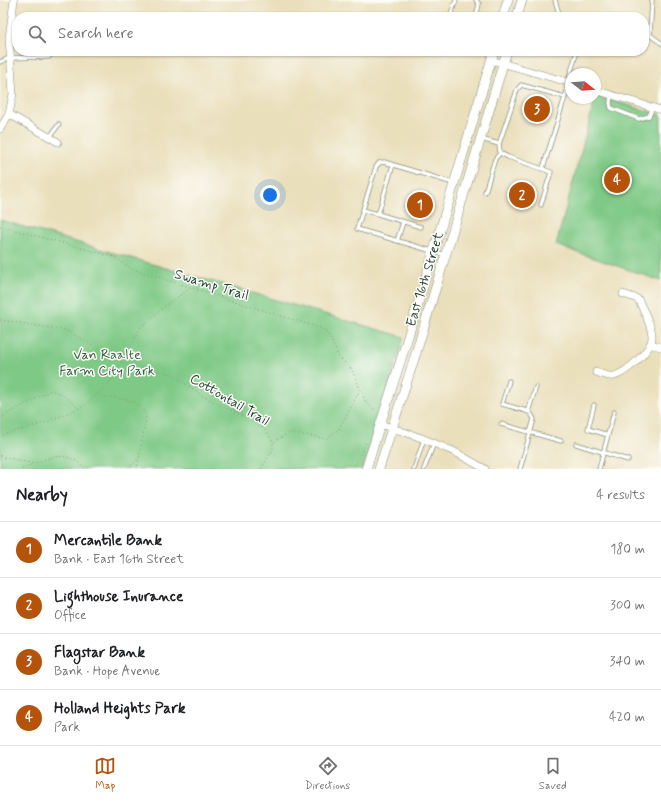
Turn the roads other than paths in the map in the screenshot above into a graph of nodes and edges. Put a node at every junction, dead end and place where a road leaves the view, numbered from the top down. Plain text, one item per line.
1 (14, 0) edge
2 (456, 0) edge
3 (476, 0) edge
4 (508, 0) edge
5 (522, 0) edge
6 (555, 0) edge
7 (652, 0) edge
8 (14, 12) edge
9 (452, 12) edge
10 (477, 12) edge
11 (504, 12) edge
12 (518, 12) edge
13 (559, 12) edge
14 (12, 34) edge
15 (650, 35) joint
16 (661, 42) edge
17 (50, 56) edge
18 (492, 56) edge
19 (493, 56) edge
20 (505, 56) edge
21 (576, 56) edge
22 (9, 58) junction
23 (0, 62) edge
24 (503, 63) junction
25 (573, 68) edge
26 (565, 82) edge
27 (601, 92) edge
28 (611, 95) junction
29 (565, 97) joint
30 (653, 107) junction
31 (661, 110) edge
32 (9, 114) junction
33 (59, 124) dead end
34 (0, 129) edge
35 (50, 137) junction
36 (480, 138) junction
37 (58, 142) dead end
38 (499, 144) junction
39 (500, 153) junction
40 (393, 165) junction
41 (543, 168) junction
42 (454, 183) junction
43 (485, 192) dead end
44 (541, 205) dead end
45 (363, 210) junction
46 (378, 214) junction
47 (403, 222) junction
48 (421, 227) dead end
49 (397, 241) junction
50 (434, 252) junction
51 (446, 255) junction
52 (623, 294) dead end
53 (650, 344) junction
54 (661, 347) edge
55 (596, 372) dead end
56 (509, 381) dead end
57 (536, 387) dead end
58 (594, 405) dead end
59 (528, 412) junction
60 (614, 412) dead end
61 (380, 424) junction
62 (500, 424) dead end
63 (391, 428) junction
64 (531, 433) junction
65 (608, 435) junction
66 (424, 439) junction
67 (561, 441) dead end
68 (434, 443) junction
69 (576, 444) dead end
70 (603, 452) junction
71 (628, 460) dead end
72 (483, 468) edge
73 (366, 469) edge
74 (379, 469) edge
75 (414, 469) edge
76 (424, 469) edge
77 (520, 469) edge
78 (599, 469) edge

1 - 8 street
2 - 9 lane
3 - 10 lane
4 - 11 main road
5 - 12 main road
6 - 13 lane
7 - 15 lane
14 - 22 street
15 - 16 lane
17 - 22 lane
18 - 42 main road, East 16th Street
19 - 24 street
20 - 24 main road, East 16th Street
21 - 25 lane
22 - 23 lane
22 - 32 street
24 - 26 street
24 - 36 main road, East 16th Street
27 - 28 street
28 - 30 street
28 - 30 lane
29 - 38 lane
29 - 41 lane
30 - 31 street
32 - 34 street
32 - 35 street
33 - 35 lane
35 - 37 street
36 - 38 lane
36 - 51 main road, East 16th Street
38 - 39 lane
39 - 41 lane
39 - 43 lane
40 - 42 lane
40 - 45 lane
40 - 46 lane
41 - 44 lane
42 - 50 main road, East 16th Street
45 - 46 lane
45 - 49 lane
46 - 47 lane
47 - 48 lane
47 - 49 lane
49 - 50 lane
50 - 51 lane
50 - 61 main road, East 16th Street
51 - 63 main road, East 16th Street
52 - 53 street
53 - 54 street
53 - 55 street
56 - 59 lane
57 - 59 lane
58 - 65 lane
59 - 64 lane
60 - 65 lane
61 - 63 street
61 - 73 main road, East 16th Street
62 - 64 lane
63 - 66 street
63 - 74 main road, East 16th Street
64 - 67 lane
64 - 77 lane
65 - 70 lane
66 - 68 street
66 - 75 lane
68 - 72 street
68 - 76 lane
69 - 70 lane
70 - 71 lane
70 - 78 lane

